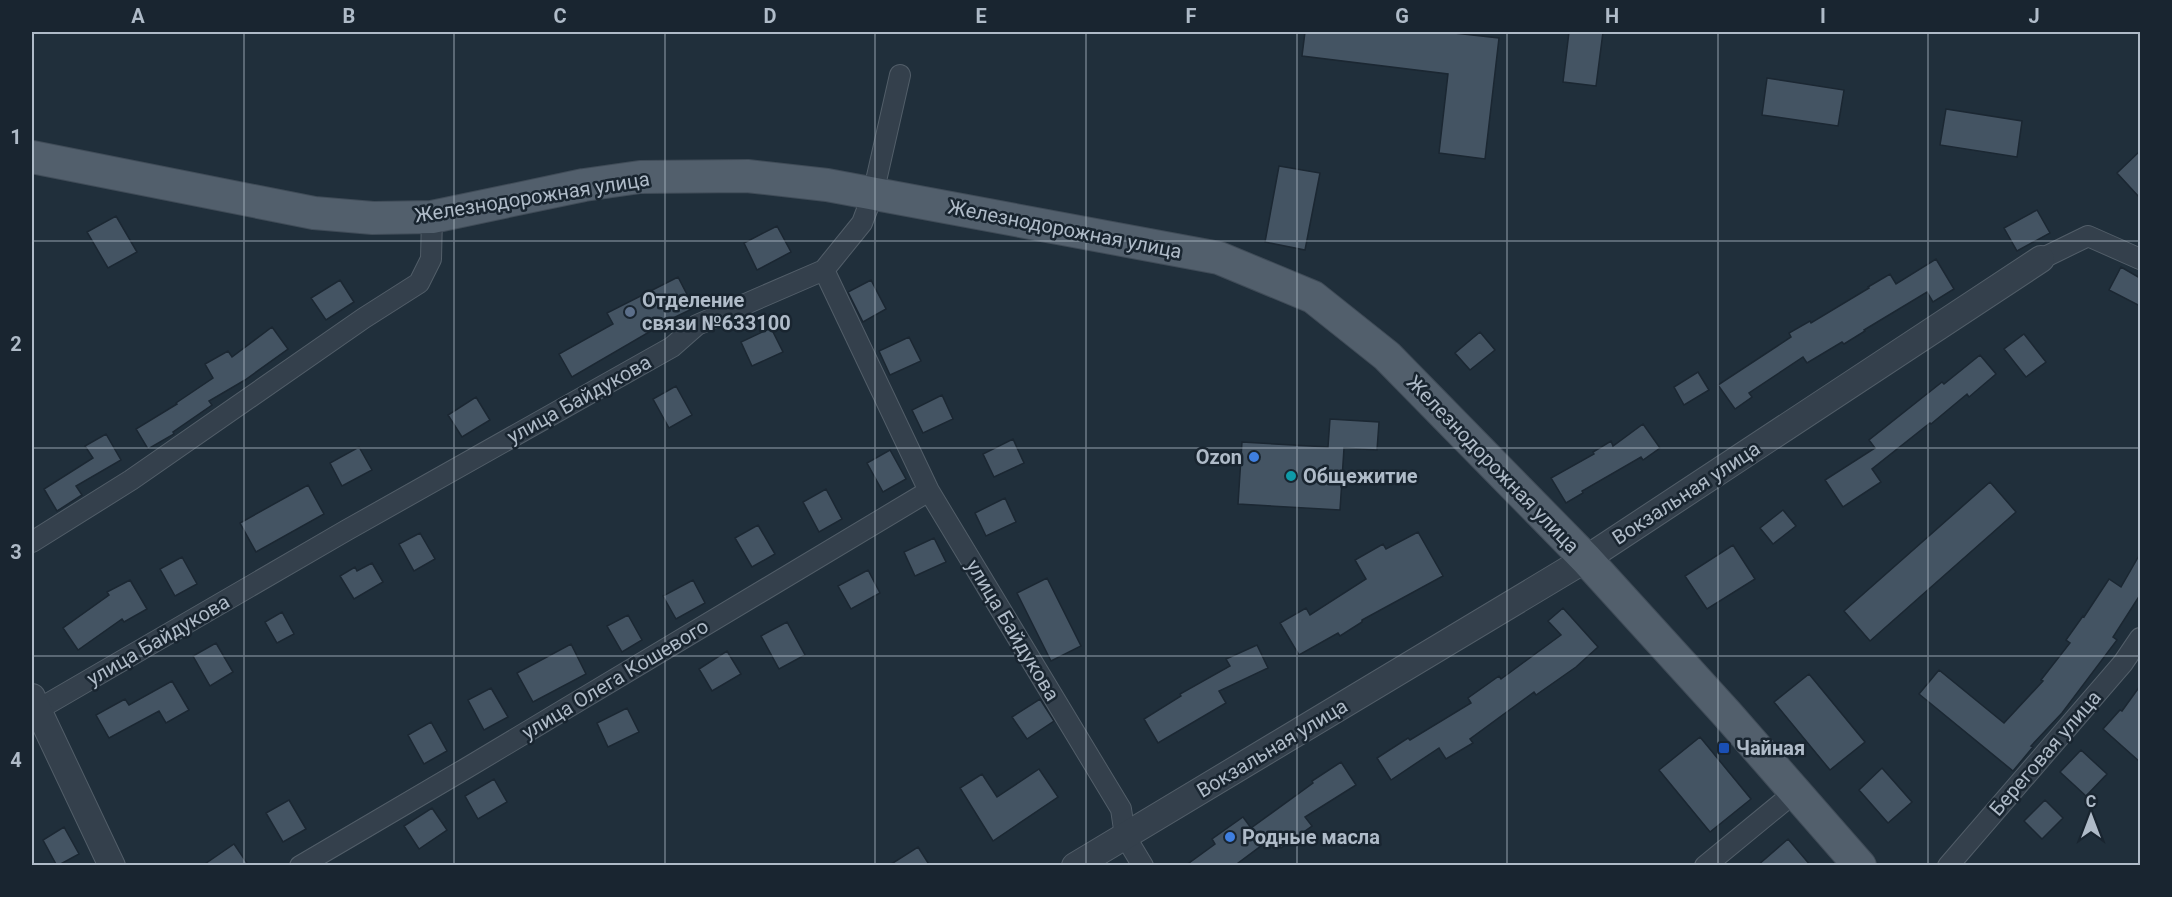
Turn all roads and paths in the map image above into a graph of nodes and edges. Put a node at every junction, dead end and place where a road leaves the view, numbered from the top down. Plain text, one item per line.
1 (900, 75) dead end
2 (32, 157) edge
3 (873, 194) junction
4 (432, 217) junction
5 (2041, 259) joint
6 (2140, 259) edge
7 (824, 270) junction
8 (929, 491) junction
9 (32, 542) edge
10 (1586, 559) junction
11 (2140, 638) edge
12 (33, 706) edge
13 (1795, 792) junction
14 (1125, 836) junction
15 (112, 866) edge
16 (300, 866) edge
17 (1075, 866) edge
18 (1143, 866) edge
19 (1705, 866) edge
20 (1860, 866) edge
21 (1948, 866) edge

1 - 3 street
2 - 4 main road, Железнодорожная улица
3 - 4 main road, Железнодорожная улица
3 - 7 street
3 - 10 main road, Железнодорожная улица
4 - 9 street
5 - 6 street, Вокзальная улица
5 - 10 street, Вокзальная улица
7 - 8 street, улица Байдукова
7 - 12 street, улица Байдукова
8 - 14 street, улица Байдукова
8 - 16 street, улица Олега Кошевого
10 - 13 main road, Железнодорожная улица
10 - 14 street, Вокзальная улица
11 - 21 street, Береговая улица
12 - 15 street
13 - 19 street
13 - 20 main road, Железнодорожная улица
14 - 17 street, Вокзальная улица
14 - 18 street, улица Байдукова

